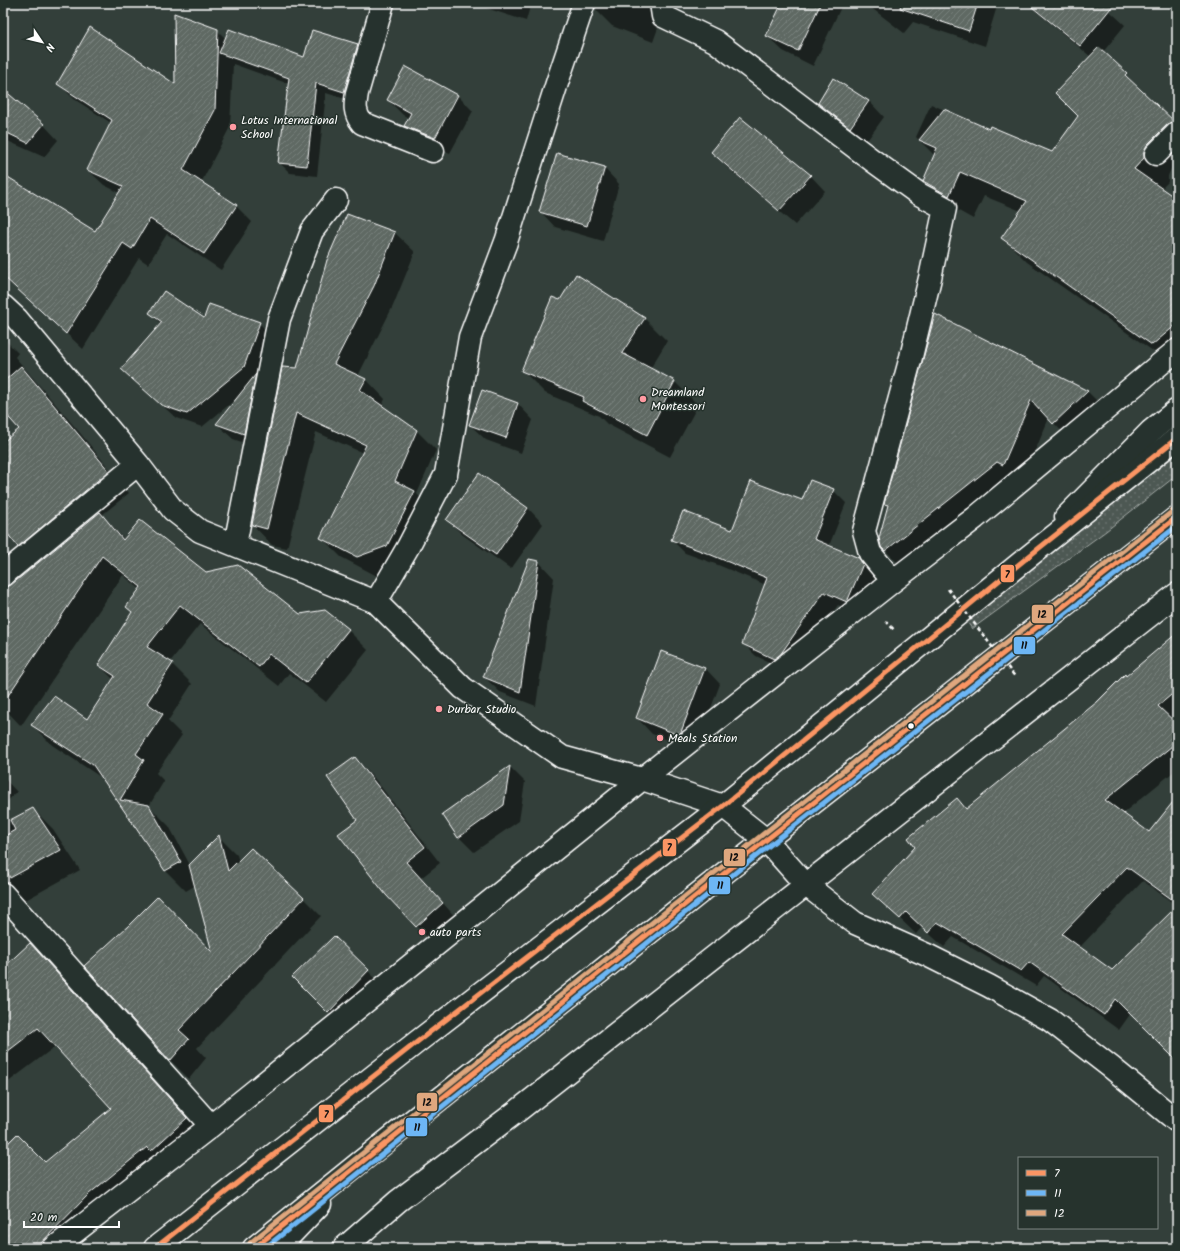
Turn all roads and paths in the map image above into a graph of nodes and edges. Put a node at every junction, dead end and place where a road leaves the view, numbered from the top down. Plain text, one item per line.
1 (383, 3) edge
2 (584, 3) edge
3 (661, 3) edge
4 (1177, 133) edge
5 (433, 151) dead end
6 (1156, 154) dead end
7 (336, 200) dead end
8 (3, 306) edge
9 (1177, 350) edge
10 (1177, 410) edge
11 (1177, 438) edge
12 (138, 464) junction
13 (1171, 522) edge
14 (235, 545) junction
15 (1023, 561) junction
16 (3, 575) edge
17 (893, 581) junction
18 (948, 589) dead end
19 (1177, 594) edge
20 (376, 602) junction
21 (1016, 678) dead end
22 (642, 779) junction
23 (723, 806) junction
24 (766, 840) junction
25 (805, 884) junction
26 (3, 894) edge
27 (1177, 1121) edge
28 (211, 1126) junction
29 (358, 1164) junction
30 (54, 1248) edge
31 (155, 1248) edge
32 (254, 1248) edge
33 (278, 1248) edge
34 (344, 1248) edge

1 - 5 main road
2 - 20 main road
3 - 17 main road
4 - 6 main road
7 - 14 main road
8 - 12 main road
9 - 17 main road
10 - 15 main road
11 - 15 main road
12 - 14 main road
12 - 16 main road
13 - 24 main road
14 - 20 main road
15 - 23 main road
17 - 22 main road
18 - 21 path, bridge
19 - 25 main road
20 - 22 main road
22 - 23 main road
22 - 28 main road
23 - 24 main road
23 - 31 main road
24 - 25 main road
24 - 29 main road
25 - 27 main road
25 - 34 main road
26 - 28 main road
28 - 30 main road
29 - 32 main road
29 - 33 main road

